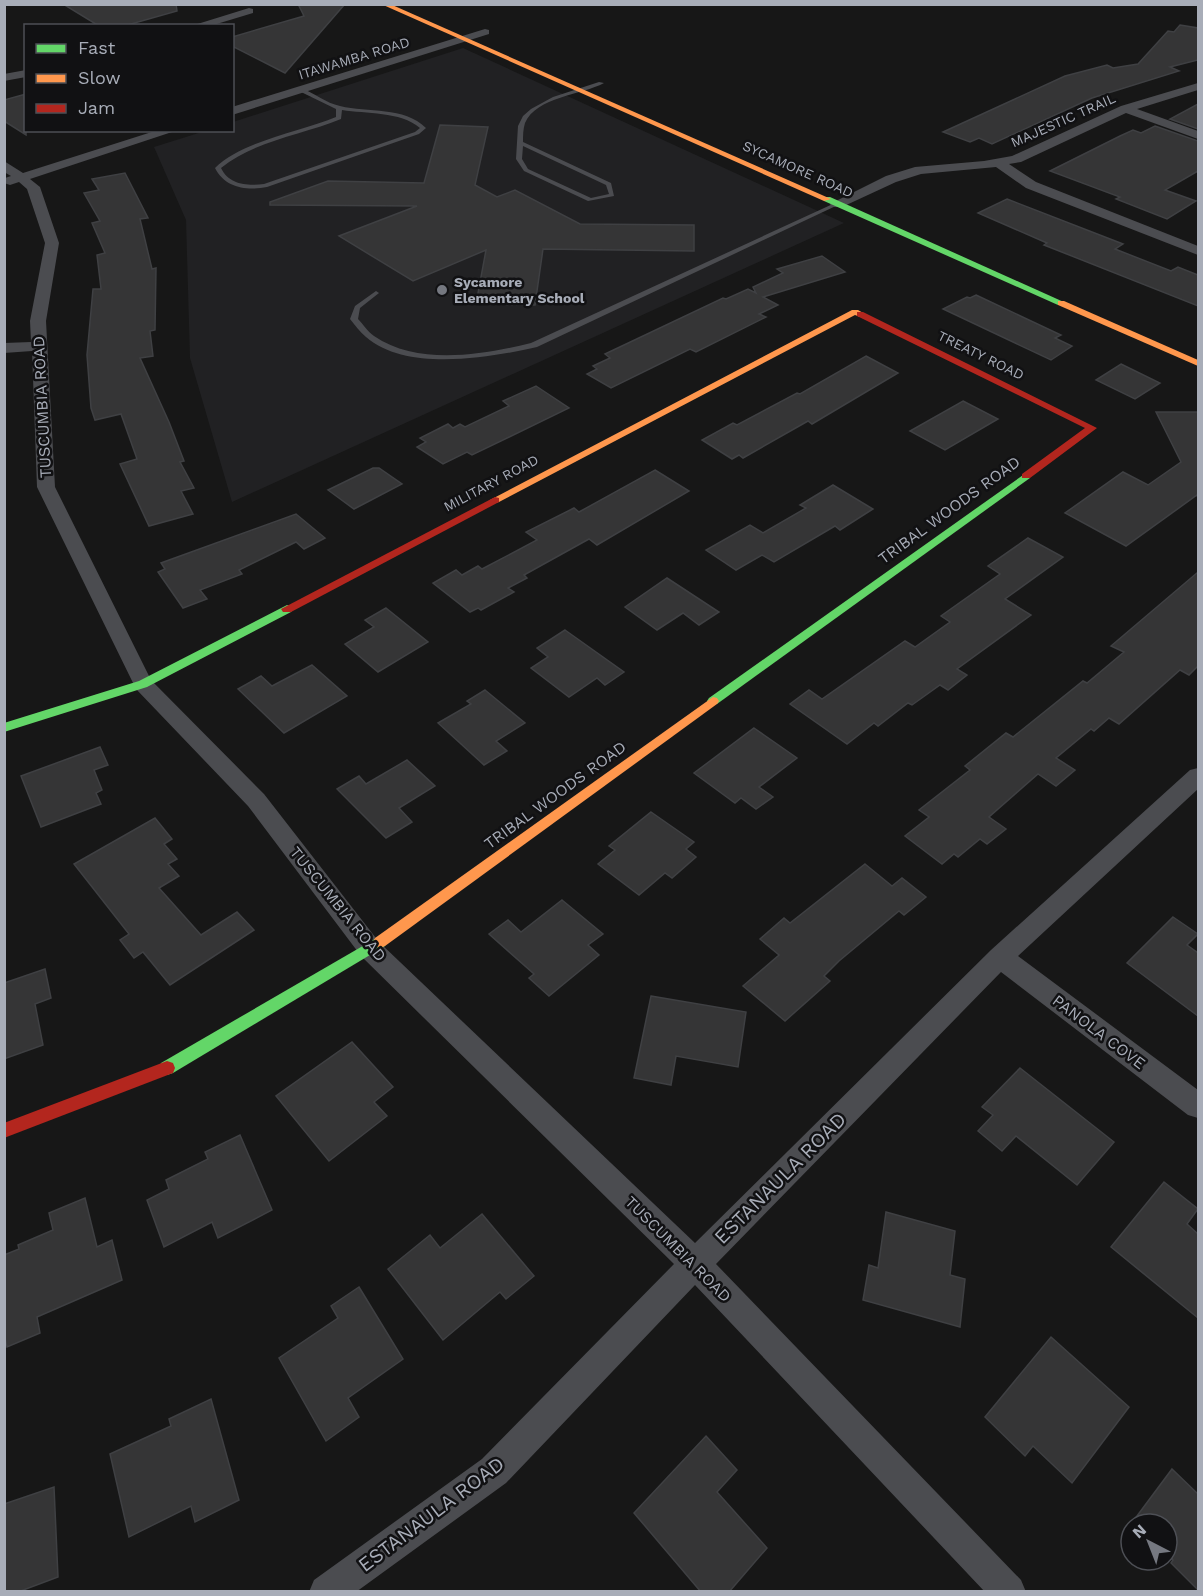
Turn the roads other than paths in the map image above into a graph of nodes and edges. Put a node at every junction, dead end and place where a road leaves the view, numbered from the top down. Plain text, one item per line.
1 (384, 4) edge
2 (249, 11) dead end
3 (463, 23) dead end
4 (203, 24) edge
5 (490, 35) joint
6 (464, 39) junction
7 (24, 73) edge
8 (580, 74) dead end
9 (4, 78) edge
10 (601, 83) junction
11 (1198, 87) edge
12 (301, 90) junction
13 (580, 91) junction
14 (617, 91) dead end
15 (339, 108) junction
16 (1125, 109) junction
17 (234, 110) edge
18 (165, 132) edge
19 (1198, 135) edge
20 (520, 143) junction
21 (999, 163) junction
22 (10, 175) edge
23 (834, 186) dead end
24 (855, 195) junction
25 (837, 204) junction
26 (874, 204) dead end
27 (1198, 251) edge
28 (376, 293) dead end
29 (855, 312) joint
30 (39, 346) junction
31 (4, 348) edge
32 (1198, 363) edge
33 (1092, 428) joint
34 (143, 684) junction
35 (4, 728) edge
36 (1198, 776) edge
37 (370, 949) junction
38 (1000, 957) junction
39 (1198, 1106) edge
40 (4, 1131) edge
41 (695, 1264) junction
42 (326, 1592) edge
43 (1009, 1592) edge

1 - 6 street, SYCAMORE ROAD
2 - 4 street
3 - 5 street
5 - 6 street, ITAWAMBA ROAD
6 - 12 street, ITAWAMBA ROAD
6 - 13 street, SYCAMORE ROAD
7 - 9 street
8 - 10 street
10 - 13 lane
10 - 14 street
11 - 16 street, MAJESTIC TRAIL
12 - 15 lane
12 - 17 street, ITAWAMBA ROAD
13 - 20 lane
13 - 25 street, SYCAMORE ROAD
15 - 15 lane
16 - 19 street
16 - 21 street, MAJESTIC TRAIL
18 - 22 street
20 - 20 lane
21 - 24 street, MAJESTIC TRAIL
21 - 27 street
22 - 30 street, TUSCUMBIA ROAD
23 - 24 street, SYCAMORE ROAD
24 - 25 street, MAJESTIC TRAIL
24 - 26 street, SYCAMORE ROAD
25 - 28 lane
25 - 32 street, SYCAMORE ROAD
29 - 33 street, TREATY ROAD
29 - 34 street, MILITARY ROAD
30 - 31 street
30 - 34 street, TUSCUMBIA ROAD
33 - 37 street, TRIBAL WOODS ROAD
34 - 35 street, MILITARY ROAD
34 - 37 street, TUSCUMBIA ROAD
36 - 38 street, ESTANAULA ROAD
37 - 40 street, TRIBAL WOODS ROAD
37 - 41 street, TUSCUMBIA ROAD
38 - 39 street, PANOLA COVE
38 - 41 street, ESTANAULA ROAD
41 - 42 street, ESTANAULA ROAD
41 - 43 street, TUSCUMBIA ROAD

